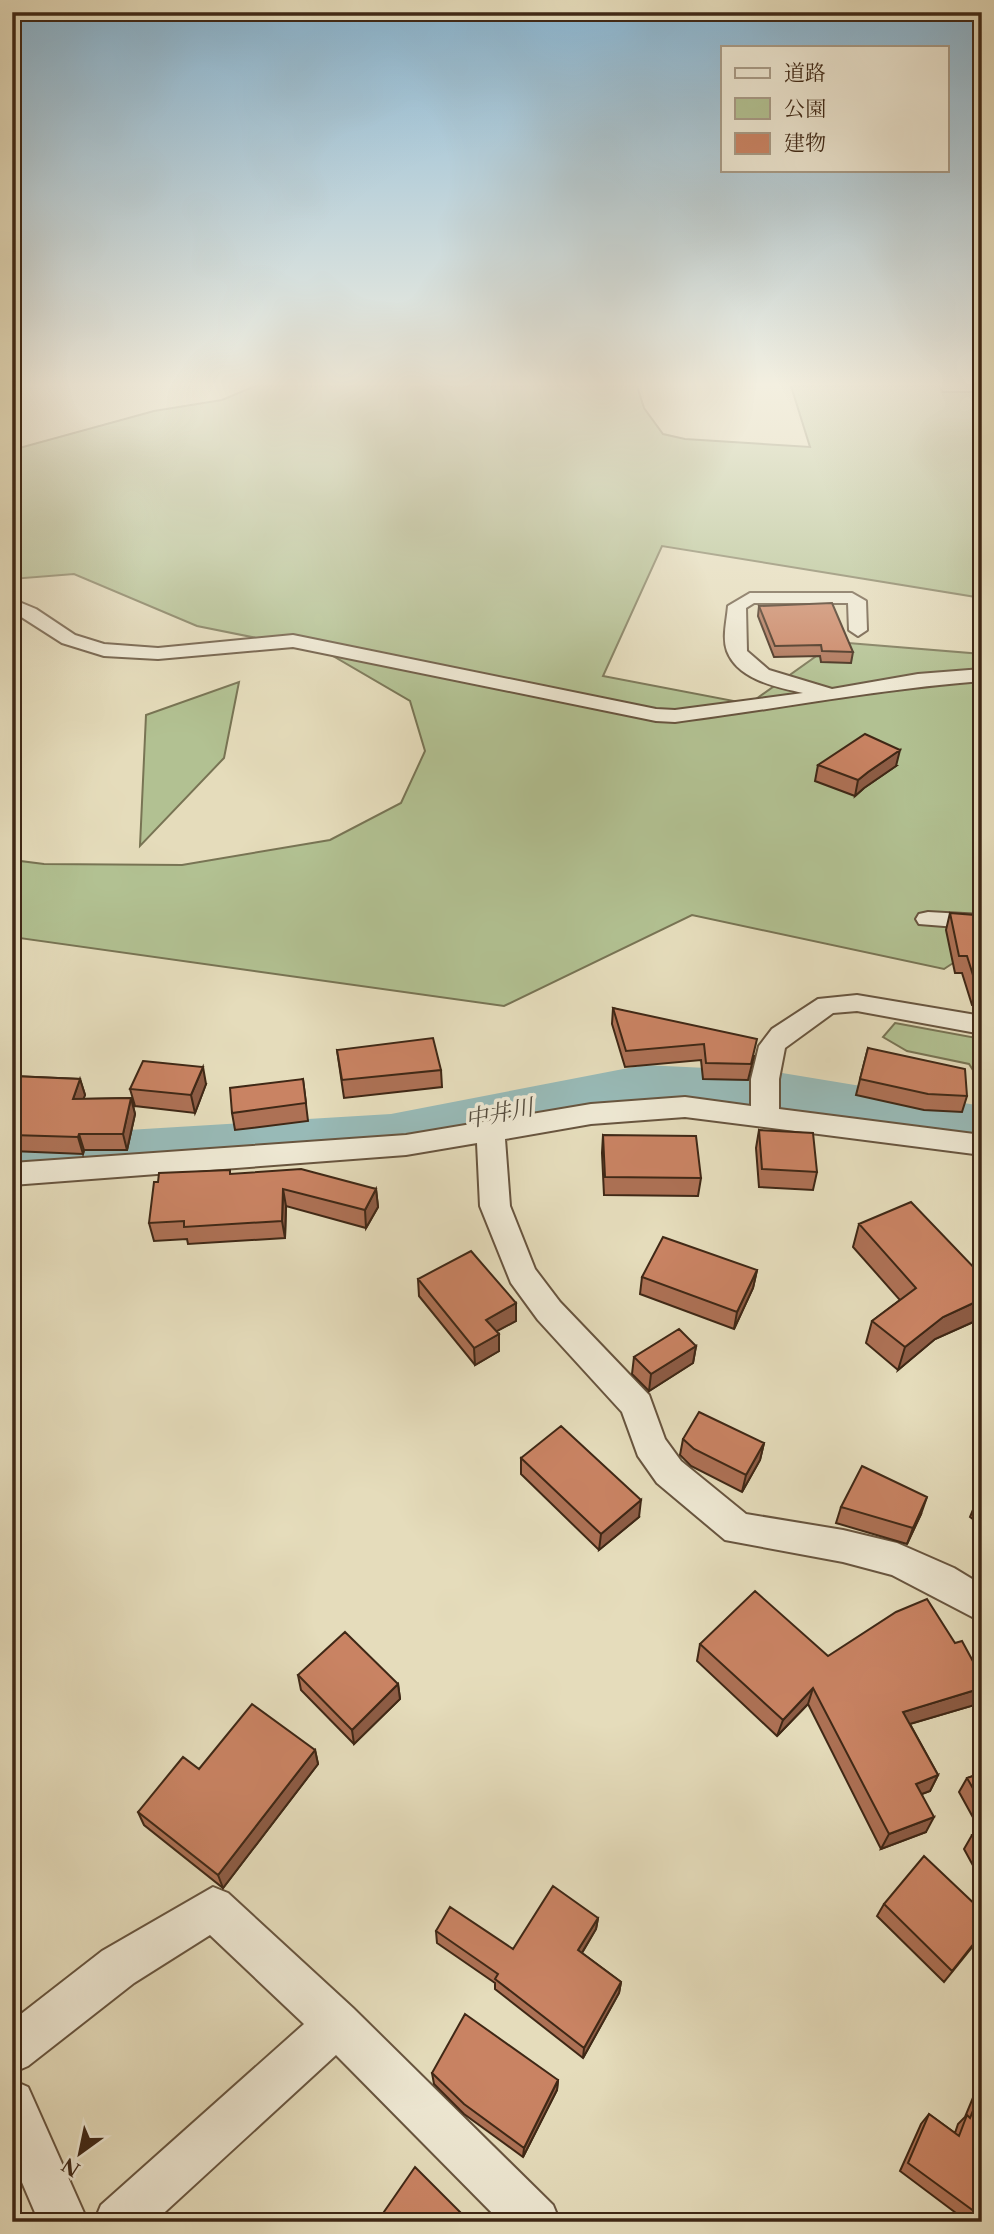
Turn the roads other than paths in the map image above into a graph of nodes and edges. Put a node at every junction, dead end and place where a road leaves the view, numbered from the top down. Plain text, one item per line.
1 (12, 604) edge
2 (858, 630) dead end
3 (982, 676) edge
4 (829, 694) junction
5 (928, 919) dead end
6 (982, 922) edge
7 (982, 1025) edge
8 (765, 1112) junction
9 (490, 1131) junction
10 (982, 1145) edge
11 (12, 1174) edge
12 (982, 1605) edge
13 (337, 2024) junction
14 (12, 2050) edge
15 (12, 2103) edge
16 (64, 2222) edge
17 (118, 2222) edge
18 (537, 2222) edge

1 - 4 street
2 - 4 street
3 - 4 street
5 - 6 street
7 - 8 street
8 - 9 street
8 - 10 street
9 - 11 street
9 - 12 street
13 - 14 street
13 - 17 street
13 - 18 street
15 - 16 street

